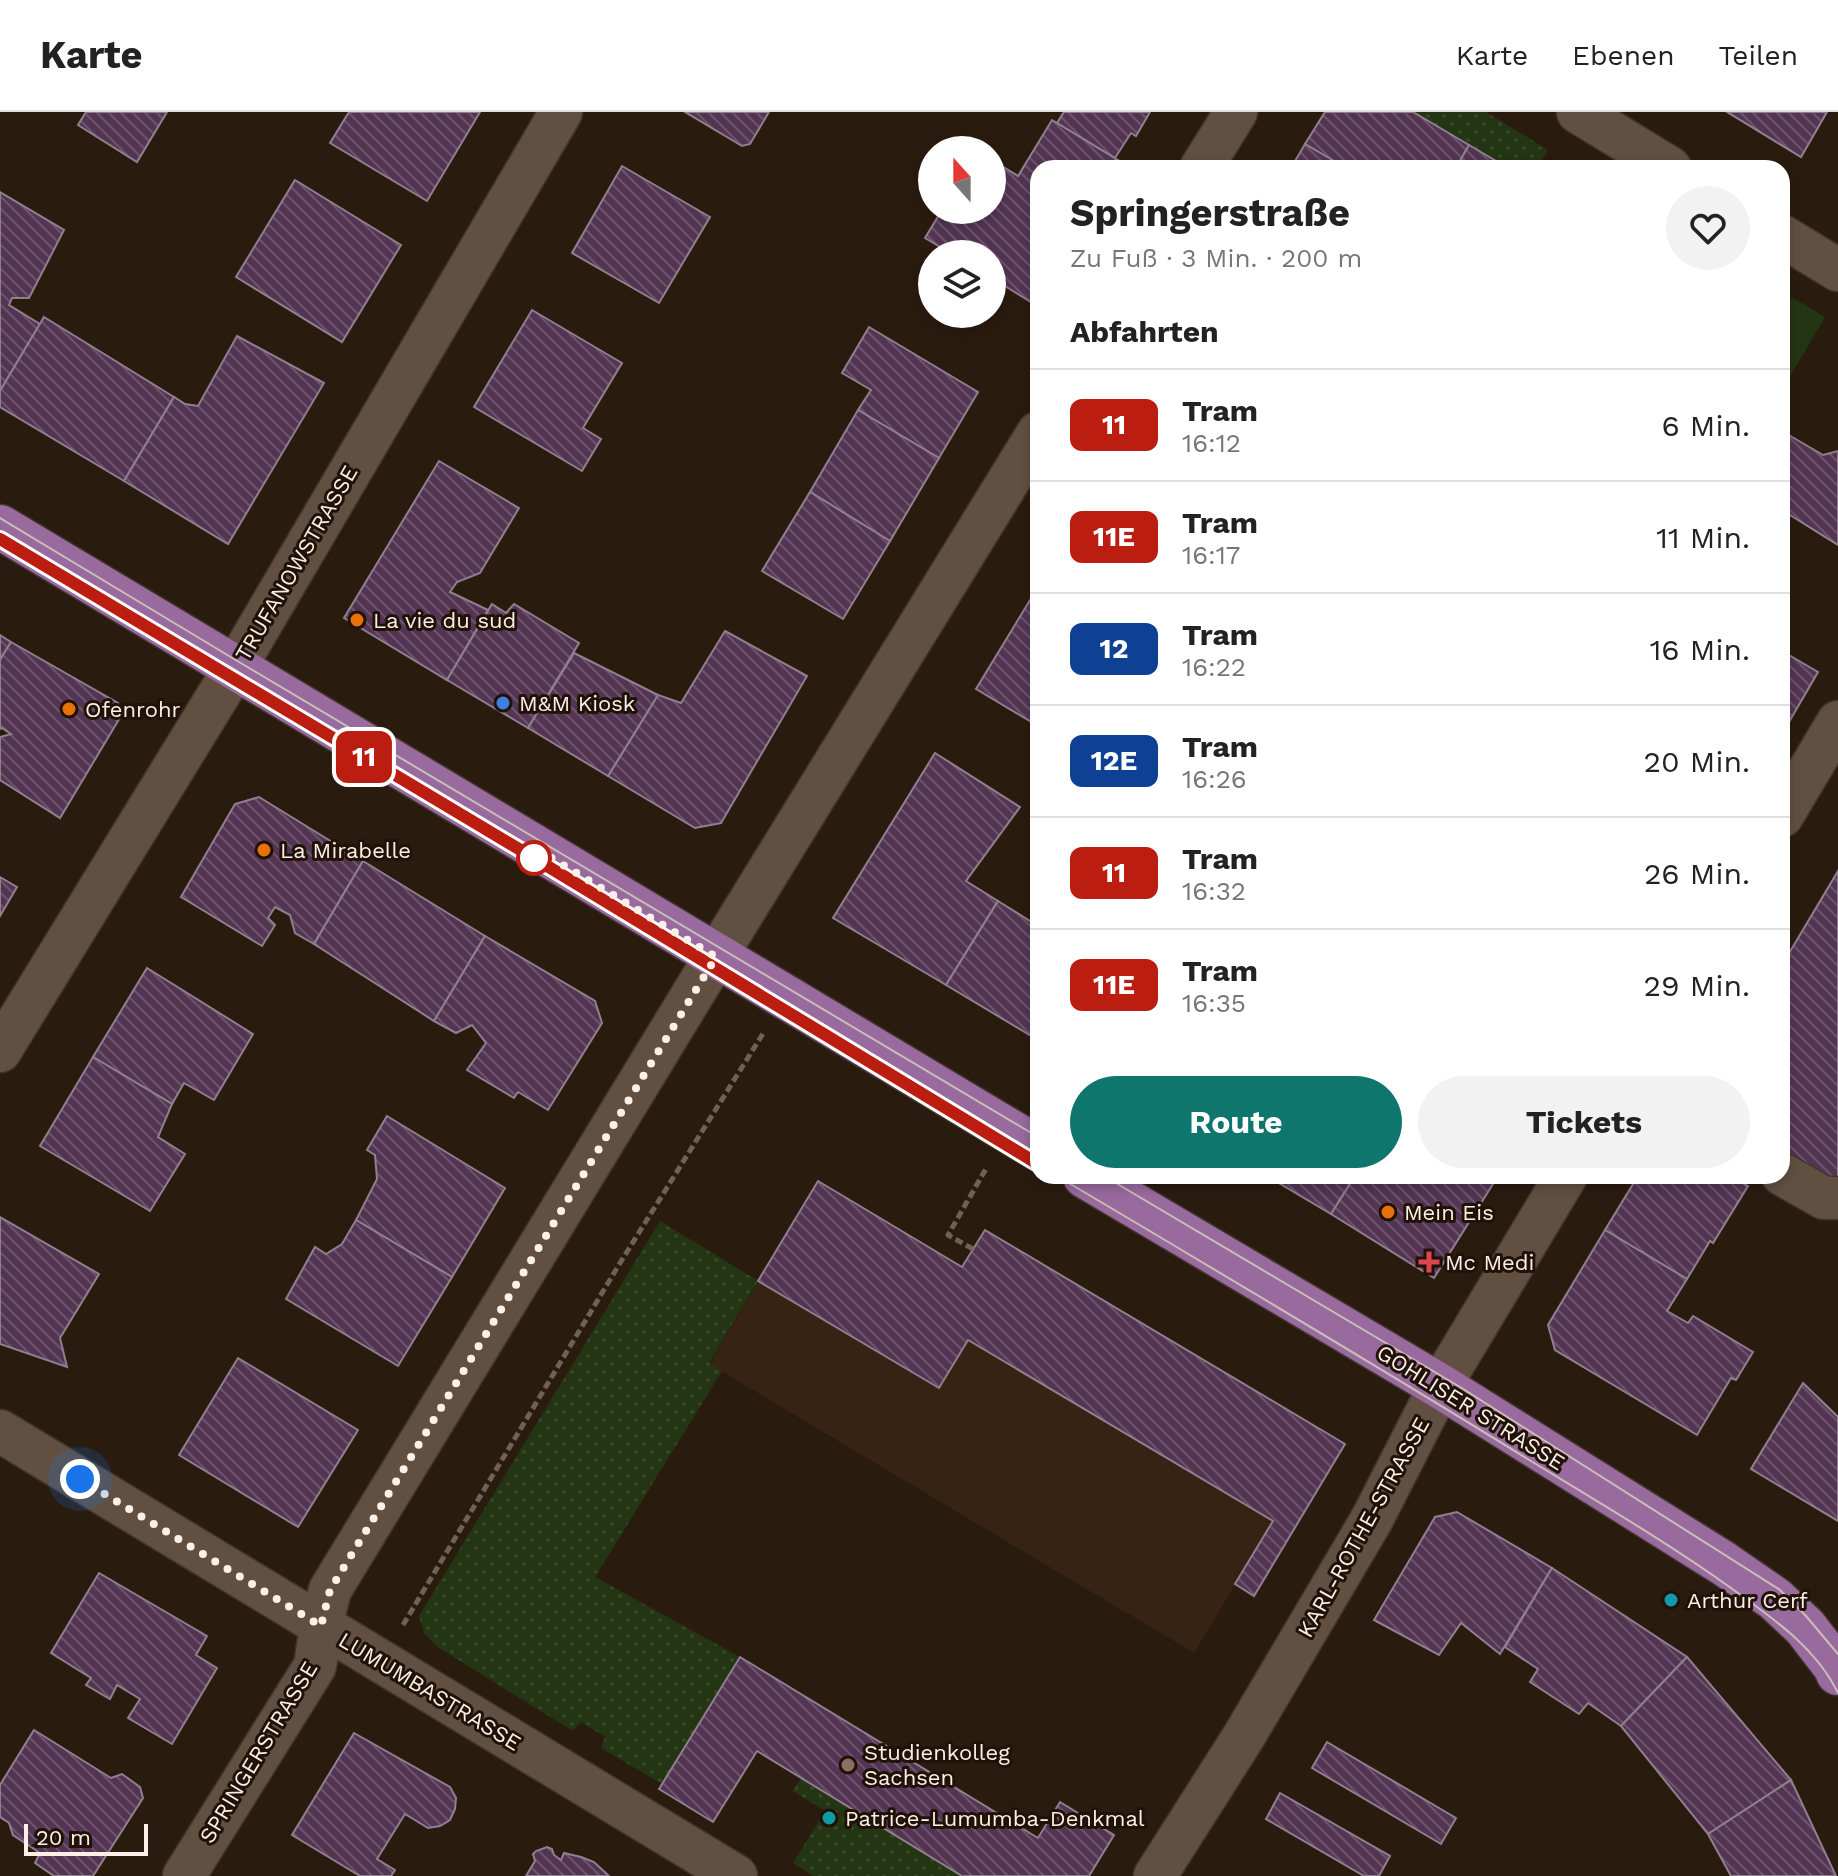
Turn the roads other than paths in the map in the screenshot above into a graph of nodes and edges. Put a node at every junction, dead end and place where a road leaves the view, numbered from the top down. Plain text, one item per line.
1 (561, 112) edge
2 (1236, 112) edge
3 (1578, 112) edge
4 (1206, 160) edge
5 (1657, 160) edge
6 (1790, 241) edge
7 (1838, 270) edge
8 (1030, 446) edge
9 (0, 527) edge
10 (235, 668) junction
11 (1836, 730) edge
12 (1790, 803) edge
13 (716, 957) junction
14 (0, 1051) edge
15 (1023, 1139) edge
16 (1790, 1179) edge
17 (1099, 1184) edge
18 (1561, 1184) edge
19 (1838, 1198) edge
20 (1440, 1386) junction
21 (0, 1431) edge
22 (321, 1626) junction
23 (1837, 1668) edge
24 (184, 1876) edge
25 (736, 1876) edge
26 (1155, 1876) edge

1 - 10 street, TRUFANOWSTRASSE
2 - 4 street
3 - 5 street
6 - 7 street
8 - 13 street, SPRINGERSTRASSE
9 - 10 main road
10 - 13 main road
10 - 14 street, TRUFANOWSTRASSE
11 - 12 street
13 - 15 main road
13 - 22 street, SPRINGERSTRASSE
16 - 19 street
17 - 20 main road, GOHLISER STRASSE
18 - 20 street, KARL-ROTHE-STRASSE
20 - 23 main road, GOHLISER STRASSE
20 - 26 street, KARL-ROTHE-STRASSE
21 - 22 street, LUMUMBASTRASSE
22 - 24 street, SPRINGERSTRASSE
22 - 25 street, LUMUMBASTRASSE

